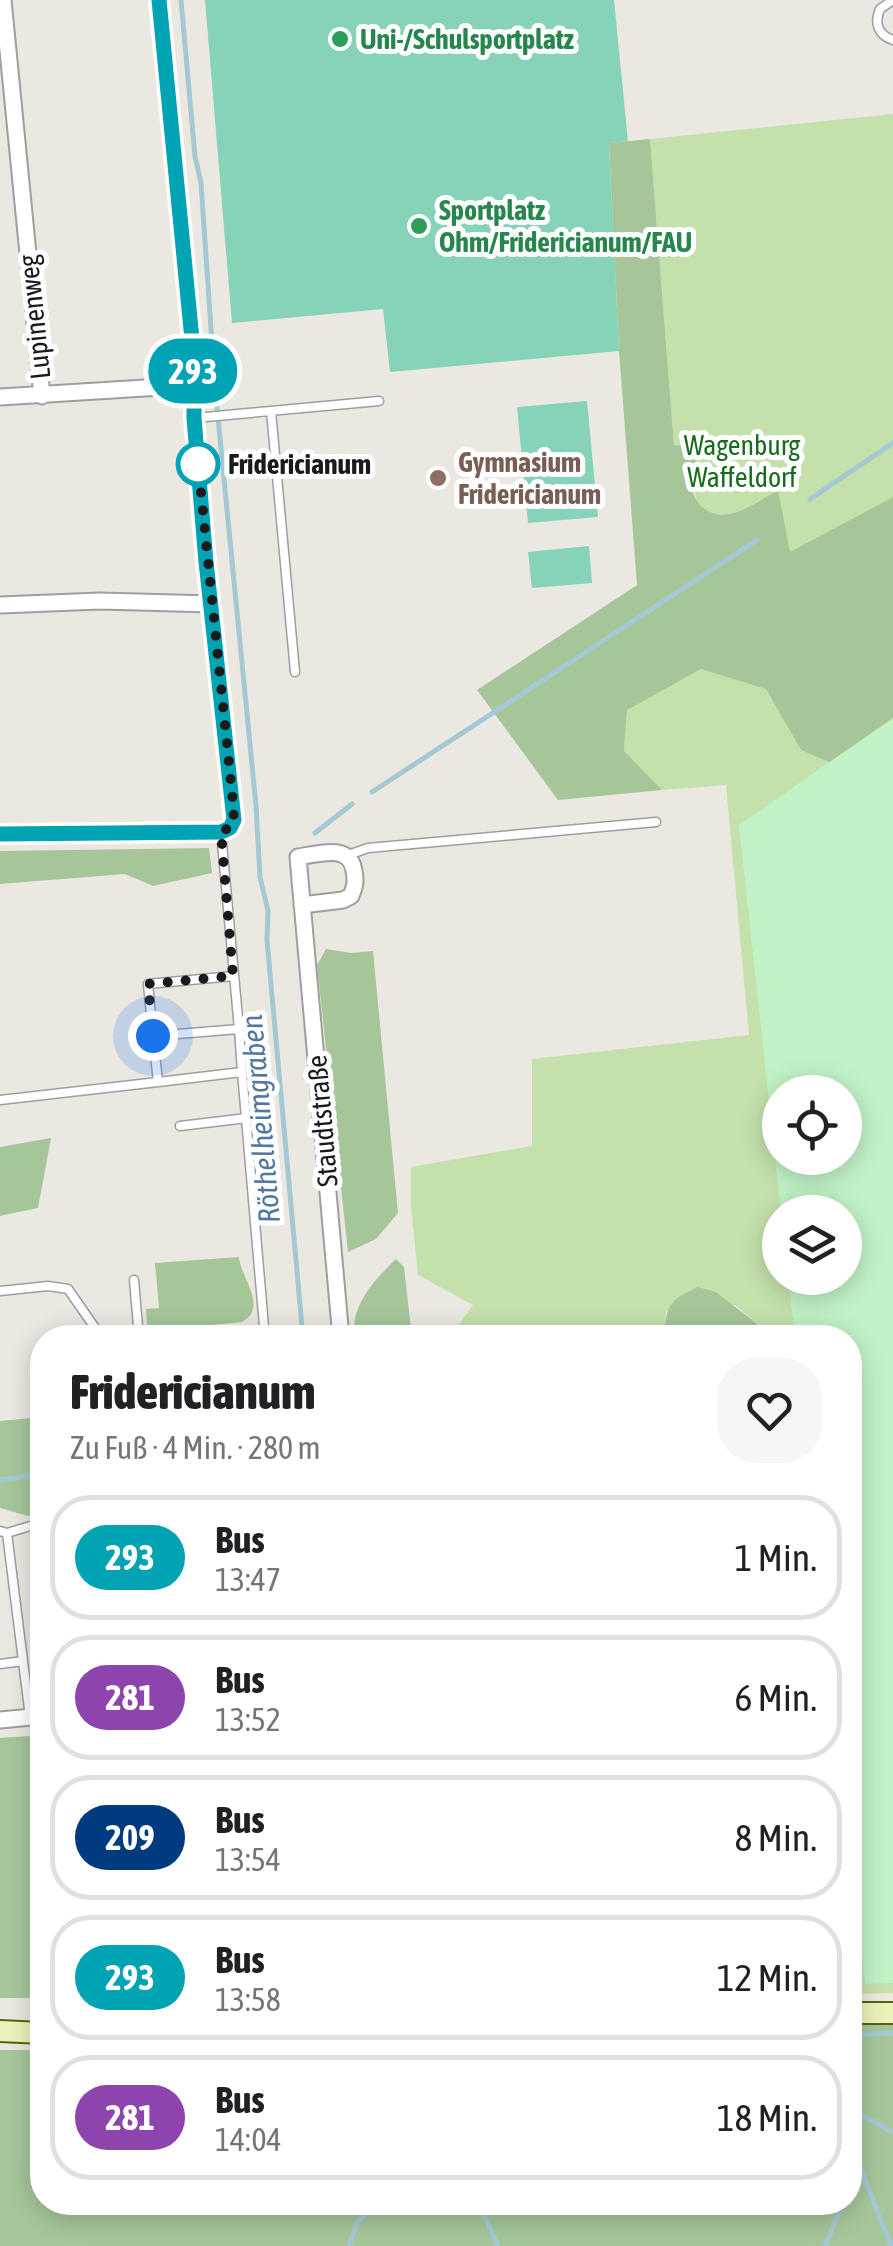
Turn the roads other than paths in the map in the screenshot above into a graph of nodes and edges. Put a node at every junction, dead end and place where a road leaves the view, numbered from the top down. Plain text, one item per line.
1 (3, 0) edge
2 (159, 0) edge
3 (893, 0) edge
4 (879, 3) edge
5 (893, 40) edge
6 (193, 385) junction
7 (42, 396) junction
8 (0, 397) edge
9 (379, 401) dead end
10 (271, 411) junction
11 (200, 417) junction
12 (212, 604) junction
13 (0, 605) edge
14 (295, 672) dead end
15 (656, 822) dead end
16 (226, 829) junction
17 (0, 834) edge
18 (348, 856) junction
19 (302, 905) junction
20 (233, 976) junction
21 (239, 1029) junction
22 (153, 1036) junction
23 (242, 1072) junction
24 (158, 1082) junction
25 (0, 1100) edge
26 (247, 1118) junction
27 (180, 1126) dead end
28 (134, 1280) dead end
29 (0, 1291) edge
30 (93, 1325) edge
31 (139, 1325) edge
32 (264, 1325) edge
33 (341, 1325) edge
34 (30, 1526) edge
35 (3, 1532) edge
36 (15, 1601) junction
37 (0, 1602) edge
38 (23, 1661) junction
39 (0, 1664) edge
40 (30, 1691) edge
41 (30, 1717) edge
42 (0, 1720) edge
43 (893, 2013) edge
44 (862, 2014) edge
45 (0, 2032) edge
46 (30, 2033) edge

1 - 7 street, Lupinenweg
2 - 6 street
3 - 4 lane
4 - 5 lane
6 - 7 street
6 - 11 street
7 - 8 street
9 - 10 lane
10 - 11 lane
10 - 14 lane
11 - 12 street
12 - 13 street
12 - 16 street
15 - 18 lane
16 - 17 street
16 - 20 lane
18 - 19 street
18 - 19 street, Staudtstraße
19 - 33 street, Staudtstraße
20 - 21 lane
20 - 22 lane
21 - 22 lane
21 - 23 lane
22 - 24 lane
23 - 24 lane
23 - 26 lane
24 - 25 lane
26 - 27 lane
26 - 32 lane
28 - 31 lane
29 - 30 lane
34 - 35 lane
35 - 36 lane
36 - 37 lane
36 - 38 lane
38 - 39 lane
38 - 40 lane
41 - 42 street
43 - 44 main road
45 - 46 main road

